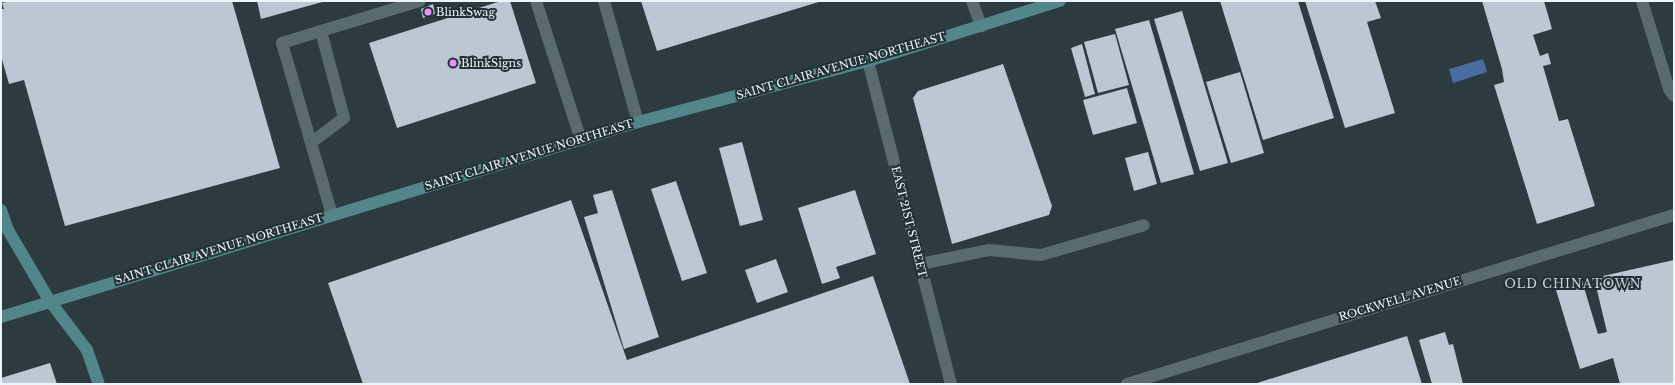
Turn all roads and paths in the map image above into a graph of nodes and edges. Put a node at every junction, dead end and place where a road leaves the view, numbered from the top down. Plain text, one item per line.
1 (420, 1) edge
2 (536, 1) edge
3 (604, 1) edge
4 (972, 1) edge
5 (1060, 1) edge
6 (1642, 1) edge
7 (981, 26) junction
8 (321, 30) junction
9 (868, 60) junction
10 (1674, 96) edge
11 (638, 122) junction
12 (581, 140) junction
13 (312, 142) junction
14 (1, 210) edge
15 (332, 215) junction
16 (1674, 215) edge
17 (1144, 224) dead end
18 (920, 264) junction
19 (49, 300) junction
20 (1, 317) edge
21 (99, 384) edge
22 (950, 384) edge
23 (1129, 384) edge

1 - 8 street
2 - 12 street
3 - 11 street
4 - 7 street
5 - 7 main road, SAINT CLAIR AVENUE NORTHEAST
6 - 10 street
7 - 9 main road, SAINT CLAIR AVENUE NORTHEAST
8 - 13 street
8 - 13 street
9 - 11 main road, SAINT CLAIR AVENUE NORTHEAST
9 - 18 street, EAST 21ST STREET
11 - 12 main road, SAINT CLAIR AVENUE NORTHEAST
12 - 15 main road, SAINT CLAIR AVENUE NORTHEAST
13 - 15 street
14 - 19 main road
15 - 19 main road, SAINT CLAIR AVENUE NORTHEAST
16 - 23 street, ROCKWELL AVENUE
17 - 18 street
18 - 22 street, EAST 21ST STREET
19 - 20 main road, SAINT CLAIR AVENUE NORTHEAST
19 - 21 main road

